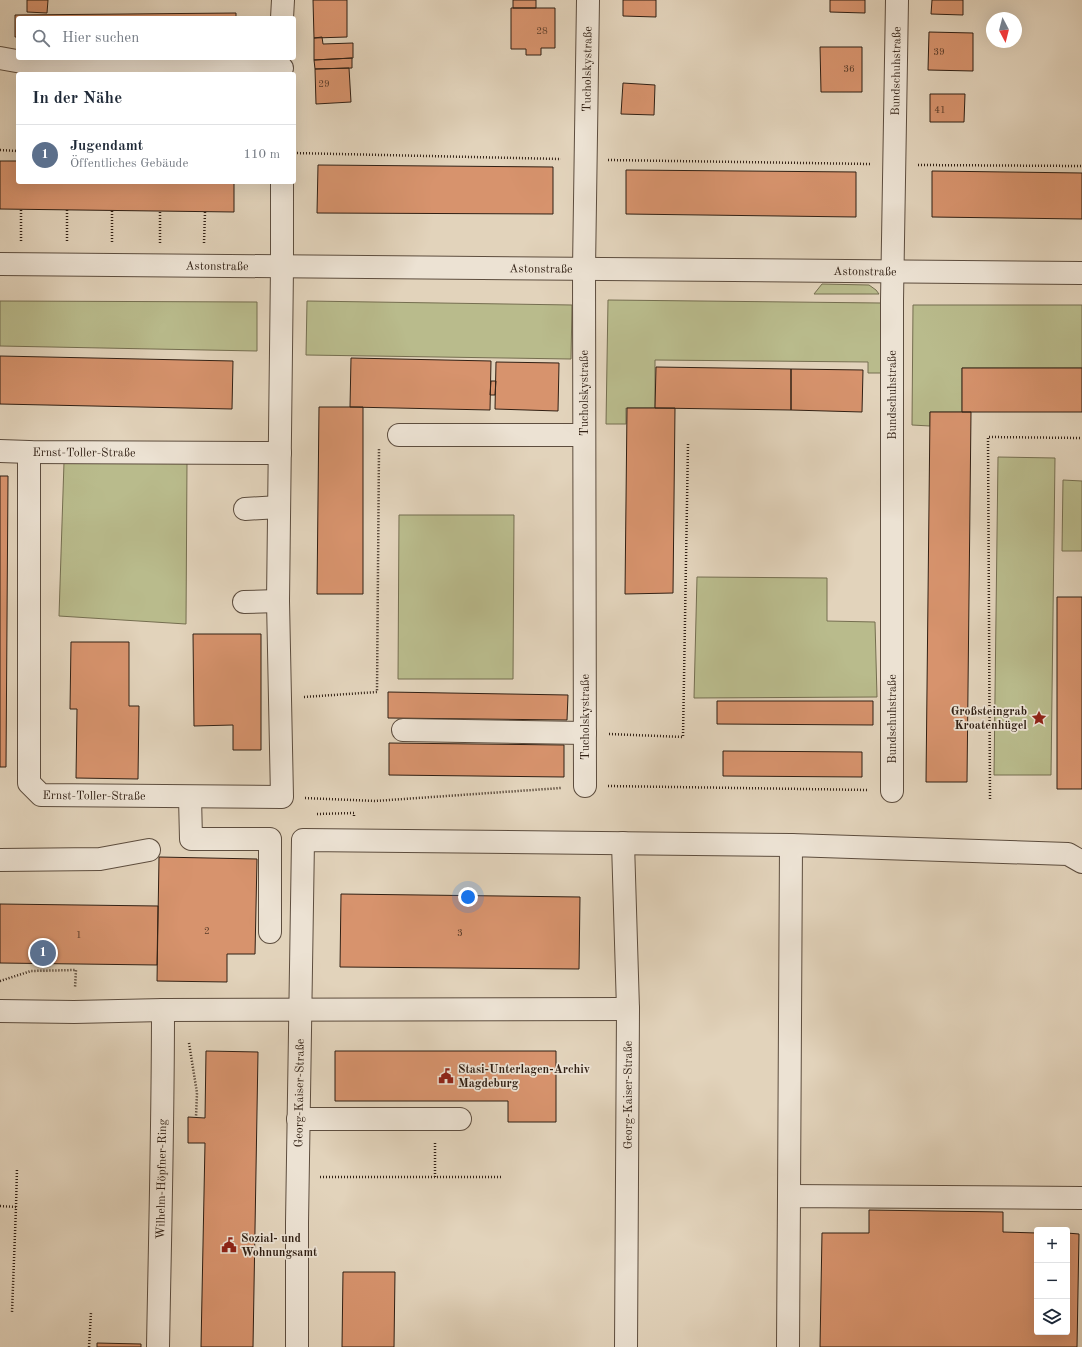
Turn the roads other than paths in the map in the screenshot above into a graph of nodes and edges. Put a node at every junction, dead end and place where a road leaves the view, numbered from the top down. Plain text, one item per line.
1 (283, 0) edge
2 (588, 0) edge
3 (897, 0) edge
4 (282, 16) edge
5 (0, 58) edge
6 (282, 67) edge
7 (282, 184) edge
8 (0, 264) edge
9 (282, 267) junction
10 (584, 269) junction
11 (892, 272) junction
12 (1082, 273) edge
13 (399, 435) road end
14 (584, 435) junction
15 (0, 451) edge
16 (29, 452) junction
17 (280, 453) junction
18 (279, 507) junction
19 (245, 510) dead end
20 (278, 601) junction
21 (244, 602) dead end
22 (403, 730) dead end
23 (585, 733) junction
24 (585, 786) dead end
25 (892, 791) dead end
26 (190, 796) junction
27 (623, 843) junction
28 (791, 845) junction
29 (149, 850) dead end
30 (0, 860) edge
31 (1082, 862) edge
32 (270, 932) dead end
33 (628, 1009) junction
34 (163, 1010) junction
35 (301, 1010) junction
36 (0, 1011) edge
37 (298, 1119) junction
38 (460, 1119) dead end
39 (789, 1196) junction
40 (1082, 1198) edge
41 (158, 1347) edge
42 (297, 1347) edge
43 (626, 1347) edge
44 (788, 1347) edge

1 - 4 street
2 - 10 street, Tucholskystraße
3 - 11 street, Bundschuhstraße
5 - 6 street
7 - 9 street, Ernst-Toller-Straße
8 - 9 street, Astonstraße
9 - 10 street, Astonstraße
9 - 17 street, Ernst-Toller-Straße
10 - 11 street, Astonstraße
10 - 14 street, Tucholskystraße
11 - 12 street, Astonstraße
11 - 25 street, Bundschuhstraße
13 - 14 street
14 - 23 street, Tucholskystraße
15 - 16 street
16 - 17 street, Ernst-Toller-Straße
16 - 26 street, Ernst-Toller-Straße
17 - 18 street, Ernst-Toller-Straße
18 - 19 street
18 - 20 street, Ernst-Toller-Straße
20 - 21 street
20 - 26 street, Ernst-Toller-Straße
22 - 23 street
23 - 24 street, Tucholskystraße
26 - 32 street
27 - 28 street
27 - 33 street, Georg-Kaiser-Straße
27 - 35 street, Georg-Kaiser-Straße
28 - 31 street
28 - 39 street
29 - 30 street
33 - 35 street
33 - 43 street, Georg-Kaiser-Straße
34 - 35 street
34 - 36 street
34 - 41 street, Wilhelm-Höpfner-Ring
35 - 37 street, Georg-Kaiser-Straße
37 - 38 street
37 - 42 street, Georg-Kaiser-Straße
39 - 40 street
39 - 44 street

